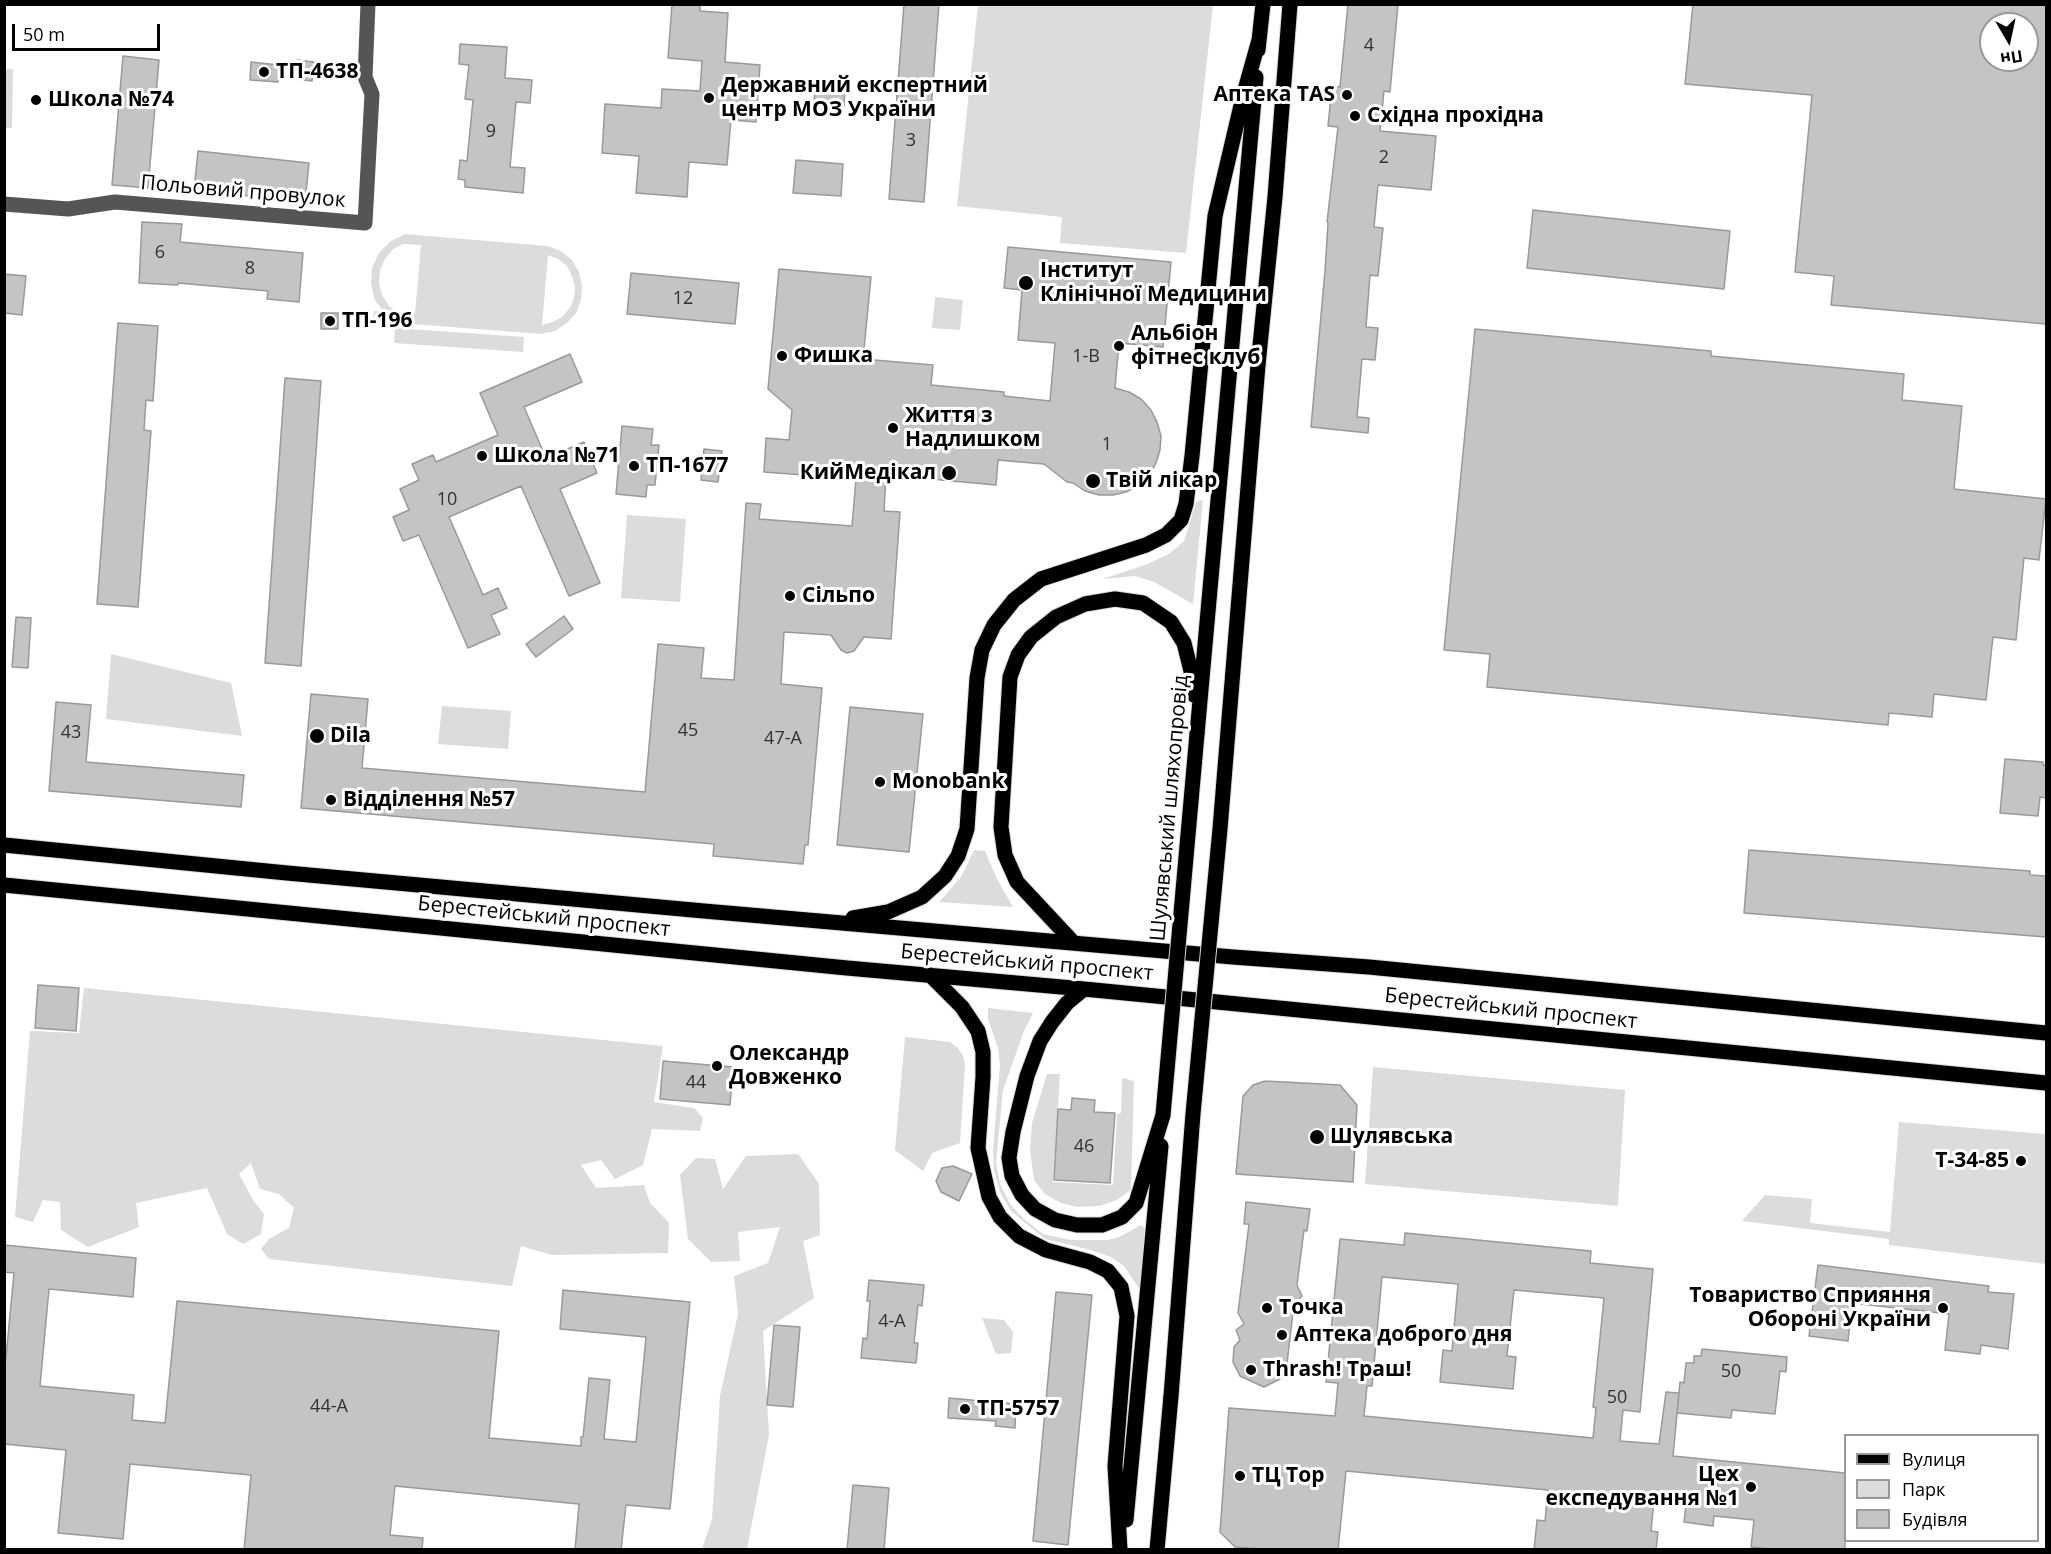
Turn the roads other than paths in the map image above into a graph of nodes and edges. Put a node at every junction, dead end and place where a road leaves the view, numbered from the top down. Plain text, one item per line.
1 (369, 4) edge
2 (1263, 4) edge
3 (1290, 4) edge
4 (1259, 40) junction
5 (4, 204) edge
6 (1197, 734) junction
7 (4, 845) edge
8 (4, 885) edge
9 (835, 922) junction
10 (1073, 942) junction
11 (930, 975) junction
12 (1084, 989) junction
13 (2046, 1033) edge
14 (2046, 1083) edge
15 (1164, 1115) junction
16 (1122, 1550) edge
17 (1157, 1550) edge

1 - 5 street, Польовий провулок
2 - 4 main road
3 - 17 main road, bridge
4 - 6 main road, Шулявський шляхопровід
4 - 9 main road
6 - 10 main road
6 - 15 main road, Шулявський шляхопровід, bridge
7 - 9 main road, Берестейський проспект
8 - 11 main road, Берестейський проспект
9 - 10 main road, Берестейський проспект
10 - 13 main road, Берестейський проспект
11 - 12 main road, Берестейський проспект
11 - 16 main road
12 - 14 main road, Берестейський проспект
12 - 15 main road
15 - 16 main road, Шулявський шляхопровід

